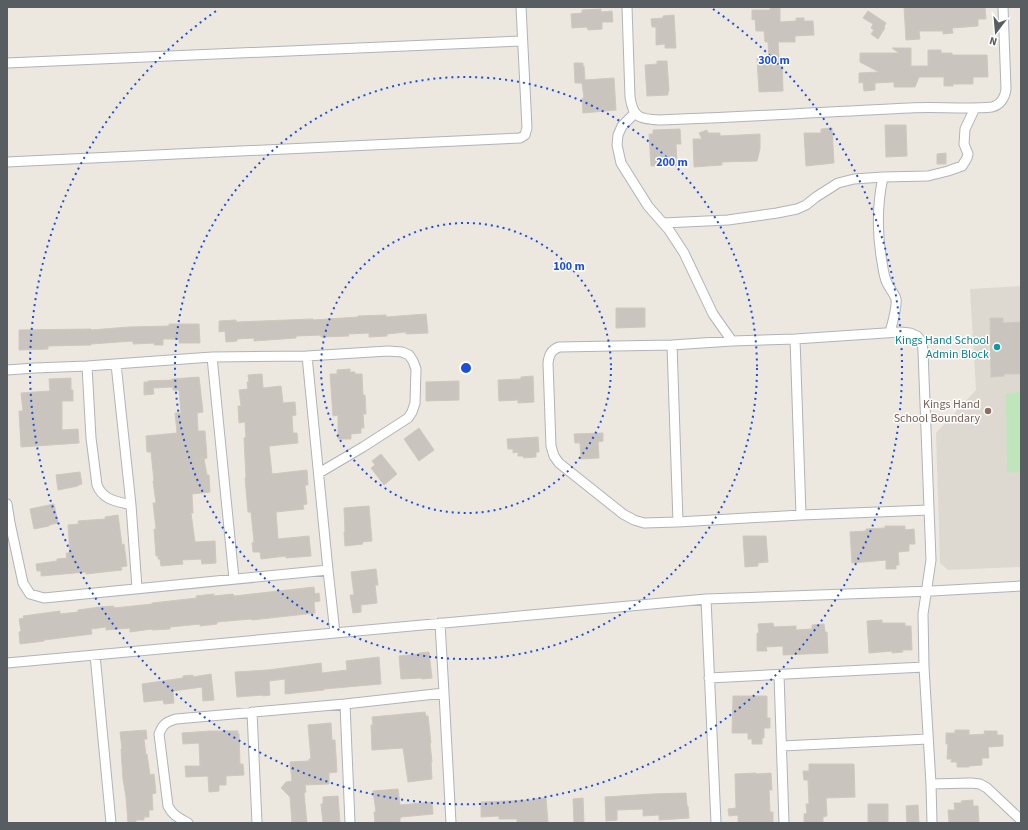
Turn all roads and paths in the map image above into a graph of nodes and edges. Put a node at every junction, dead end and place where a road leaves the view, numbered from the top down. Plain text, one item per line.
1 (521, 7) edge
2 (627, 7) edge
3 (1003, 7) edge
4 (522, 41) junction
5 (7, 63) edge
6 (974, 108) junction
7 (635, 113) junction
8 (7, 162) edge
9 (882, 177) junction
10 (663, 222) junction
11 (890, 332) junction
12 (795, 339) junction
13 (732, 341) junction
14 (672, 345) junction
15 (307, 356) junction
16 (212, 357) junction
17 (116, 364) junction
18 (87, 366) junction
19 (7, 370) edge
20 (319, 473) junction
21 (7, 504) edge
22 (131, 506) junction
23 (929, 510) junction
24 (801, 515) junction
25 (678, 522) junction
26 (328, 570) junction
27 (234, 579) junction
28 (1021, 586) edge
29 (137, 588) junction
30 (926, 591) junction
31 (706, 599) junction
32 (440, 623) junction
33 (335, 633) junction
34 (95, 655) junction
35 (7, 663) edge
36 (924, 667) junction
37 (779, 675) junction
38 (709, 678) junction
39 (444, 693) junction
40 (345, 704) junction
41 (252, 712) junction
42 (928, 740) junction
43 (782, 746) junction
44 (931, 784) junction
45 (1021, 820) edge
46 (111, 823) edge
47 (188, 823) edge
48 (257, 823) edge
49 (350, 823) edge
50 (451, 823) edge
51 (716, 823) edge
52 (784, 823) edge
53 (932, 823) edge

1 - 4 street
2 - 7 street
3 - 6 street
4 - 5 street
4 - 8 street
6 - 7 street
6 - 9 street
7 - 10 street
9 - 10 street
9 - 11 street
10 - 13 street
11 - 12 street
11 - 23 street
12 - 13 street
12 - 24 street
13 - 14 street
14 - 25 street
14 - 25 street
15 - 16 street
15 - 20 street
15 - 20 street
16 - 17 street
16 - 27 street
17 - 18 street
17 - 22 street
18 - 19 street
18 - 22 street
20 - 26 street
21 - 29 street
22 - 29 street
23 - 24 street
23 - 30 street
24 - 25 street
26 - 27 street
26 - 33 street
27 - 29 street
28 - 30 street
30 - 31 street
30 - 36 street
31 - 32 street
31 - 38 street
32 - 33 street
32 - 39 street
33 - 34 street
34 - 35 street
34 - 46 street
36 - 37 street
36 - 42 street
37 - 38 street
37 - 43 street
38 - 51 street
39 - 40 street
39 - 50 street
40 - 41 street
40 - 49 street
41 - 47 street
41 - 48 street
42 - 43 street
42 - 44 street
43 - 52 street
44 - 45 street
44 - 53 street

